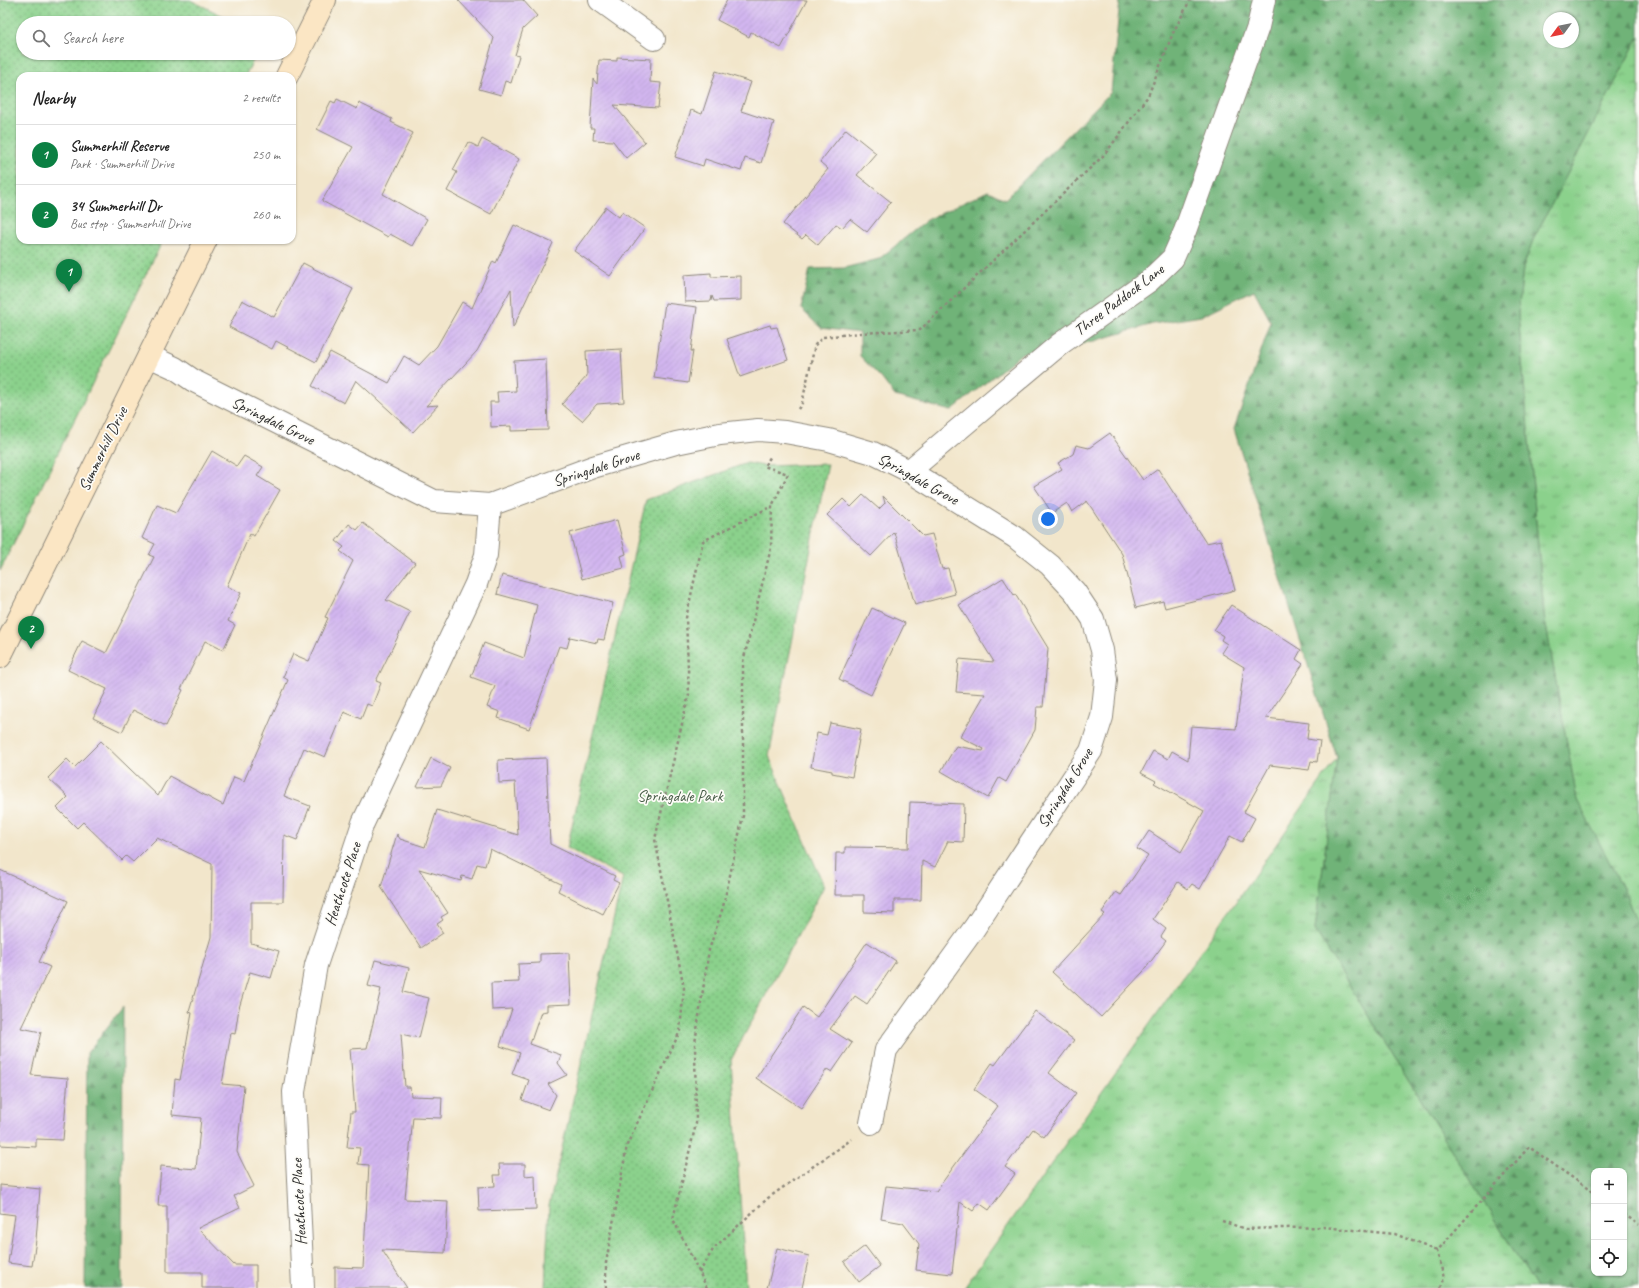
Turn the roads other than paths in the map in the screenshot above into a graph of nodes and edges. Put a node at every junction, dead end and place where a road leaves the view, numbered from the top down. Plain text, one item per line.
1 (325, 0) edge
2 (600, 0) edge
3 (1264, 0) edge
4 (654, 38) dead end
5 (296, 58) edge
6 (295, 60) edge
7 (289, 72) edge
8 (204, 244) edge
9 (149, 356) junction
10 (909, 471) junction
11 (490, 505) junction
12 (0, 657) edge
13 (872, 1123) road end
14 (303, 1288) edge

1 - 5 main road
2 - 4 street
3 - 10 street, Three Paddock Lane
6 - 7 main road
8 - 9 main road, Summerhill Drive
9 - 11 street, Springdale Grove
9 - 12 main road, Summerhill Drive
10 - 11 street, Springdale Grove
10 - 13 street, Springdale Grove
11 - 14 street, Heathcote Place

